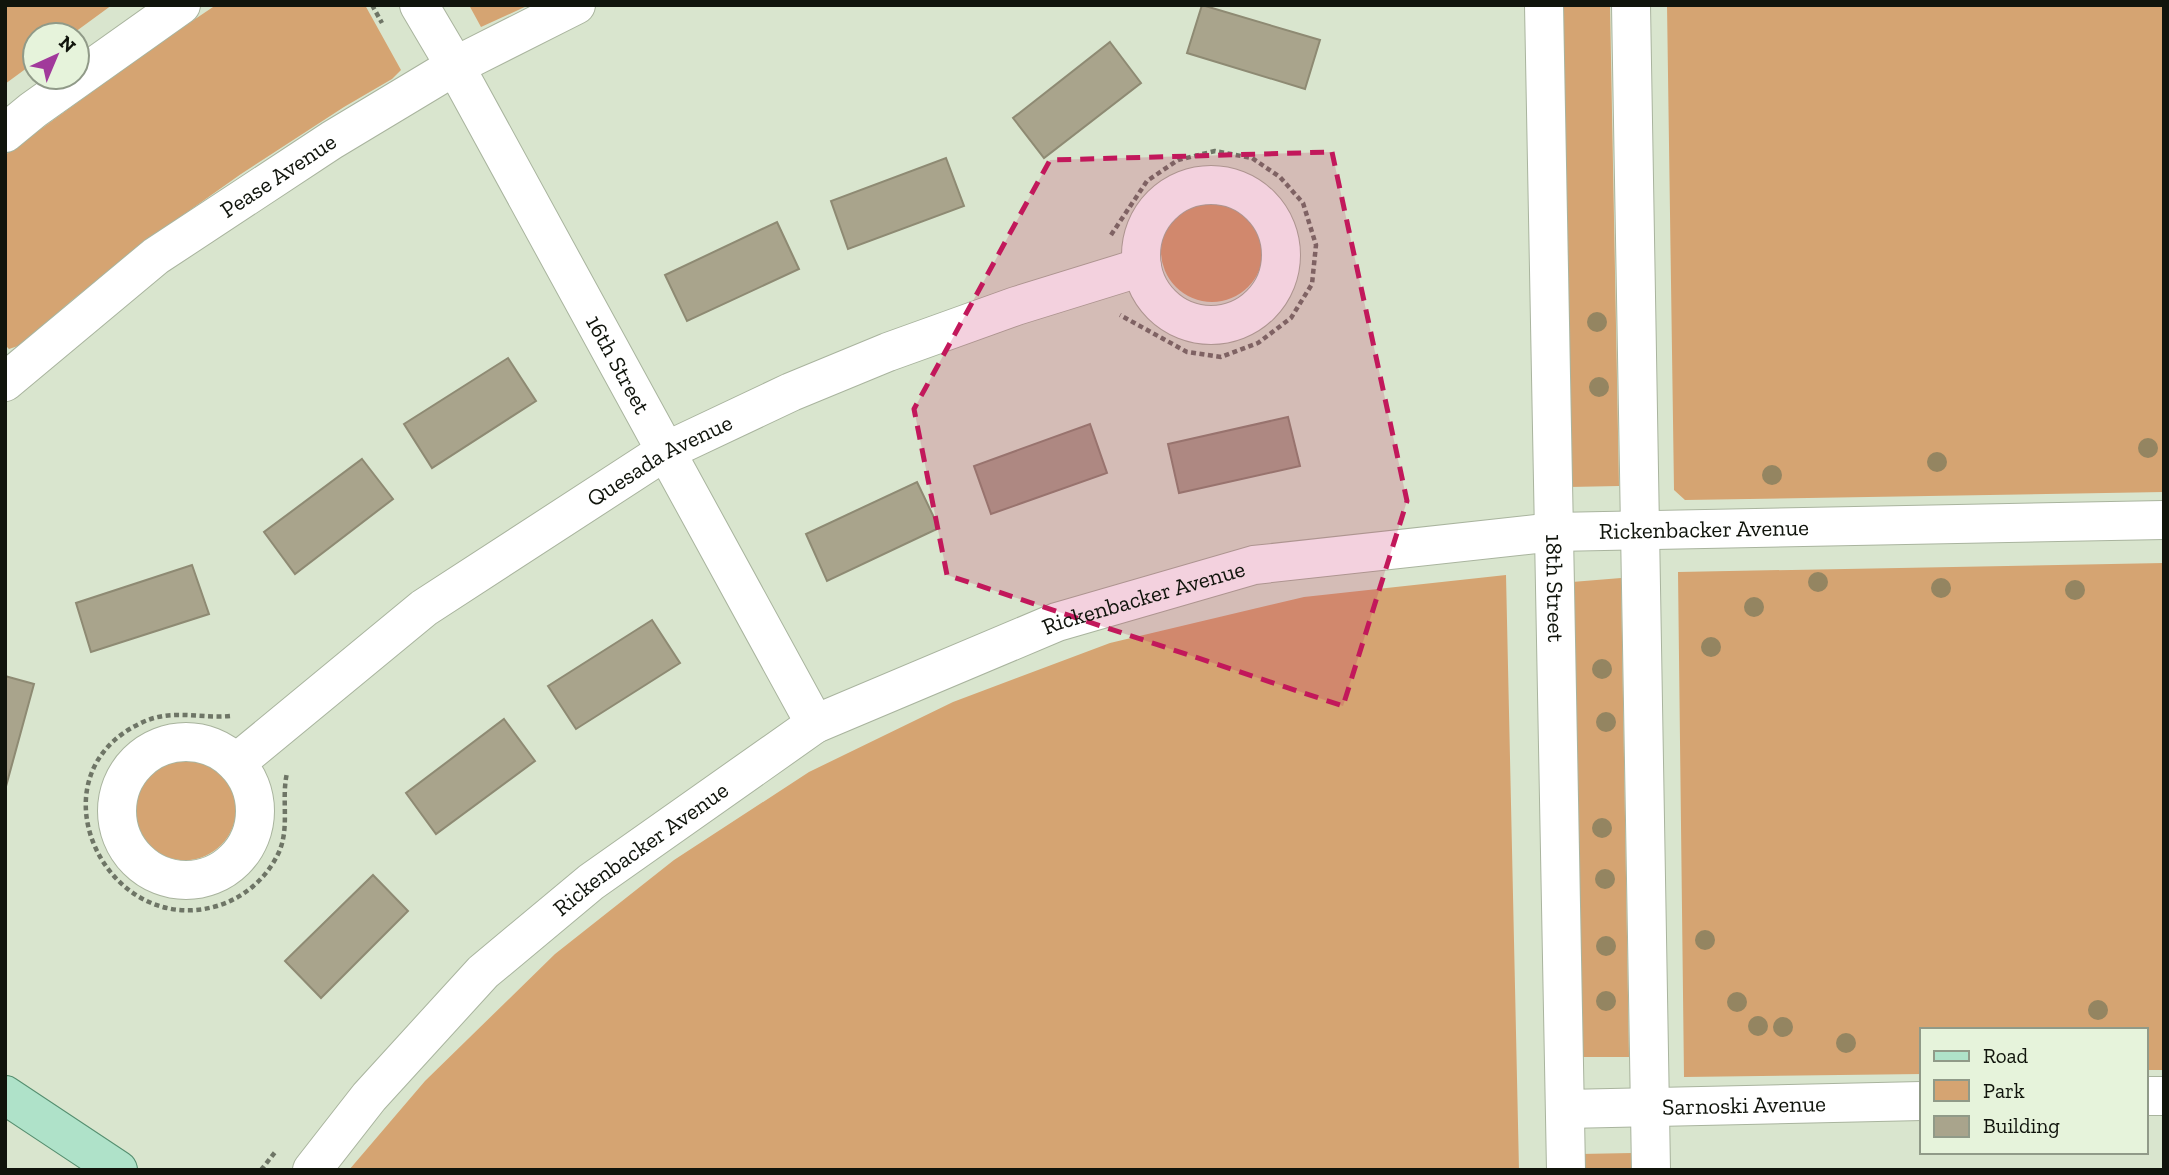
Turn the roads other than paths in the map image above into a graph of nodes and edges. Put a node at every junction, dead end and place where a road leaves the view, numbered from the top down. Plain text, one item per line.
1 (181, 5) edge
2 (419, 5) edge
3 (576, 5) edge
4 (1544, 5) edge
5 (1631, 5) edge
6 (455, 66) junction
7 (5, 133) edge
8 (1142, 267) dead end
9 (5, 382) edge
10 (664, 452) junction
11 (2164, 520) edge
12 (1640, 531) junction
13 (1554, 532) junction
14 (815, 724) junction
15 (236, 763) dead end
16 (5, 1095) edge
17 (1920, 1101) edge
18 (1651, 1108) junction
19 (1566, 1109) junction
20 (118, 1170) edge
21 (313, 1170) edge
22 (1566, 1170) edge
23 (1651, 1170) edge

1 - 7 street
2 - 6 street, 16th Street
3 - 6 street, Pease Avenue
4 - 13 street, 18th Street
5 - 12 street
6 - 9 street, Pease Avenue
6 - 10 street, 16th Street
8 - 10 street, Quesada Avenue
10 - 14 street, 16th Street
10 - 15 street, Quesada Avenue
11 - 12 street, Rickenbacker Avenue
12 - 13 street, Rickenbacker Avenue
12 - 18 street
13 - 14 street, Rickenbacker Avenue
13 - 19 street, 18th Street
14 - 21 street, Rickenbacker Avenue
16 - 20 main road
17 - 18 street, Sarnoski Avenue
18 - 19 street, Sarnoski Avenue
18 - 23 street
19 - 22 street, 18th Street

